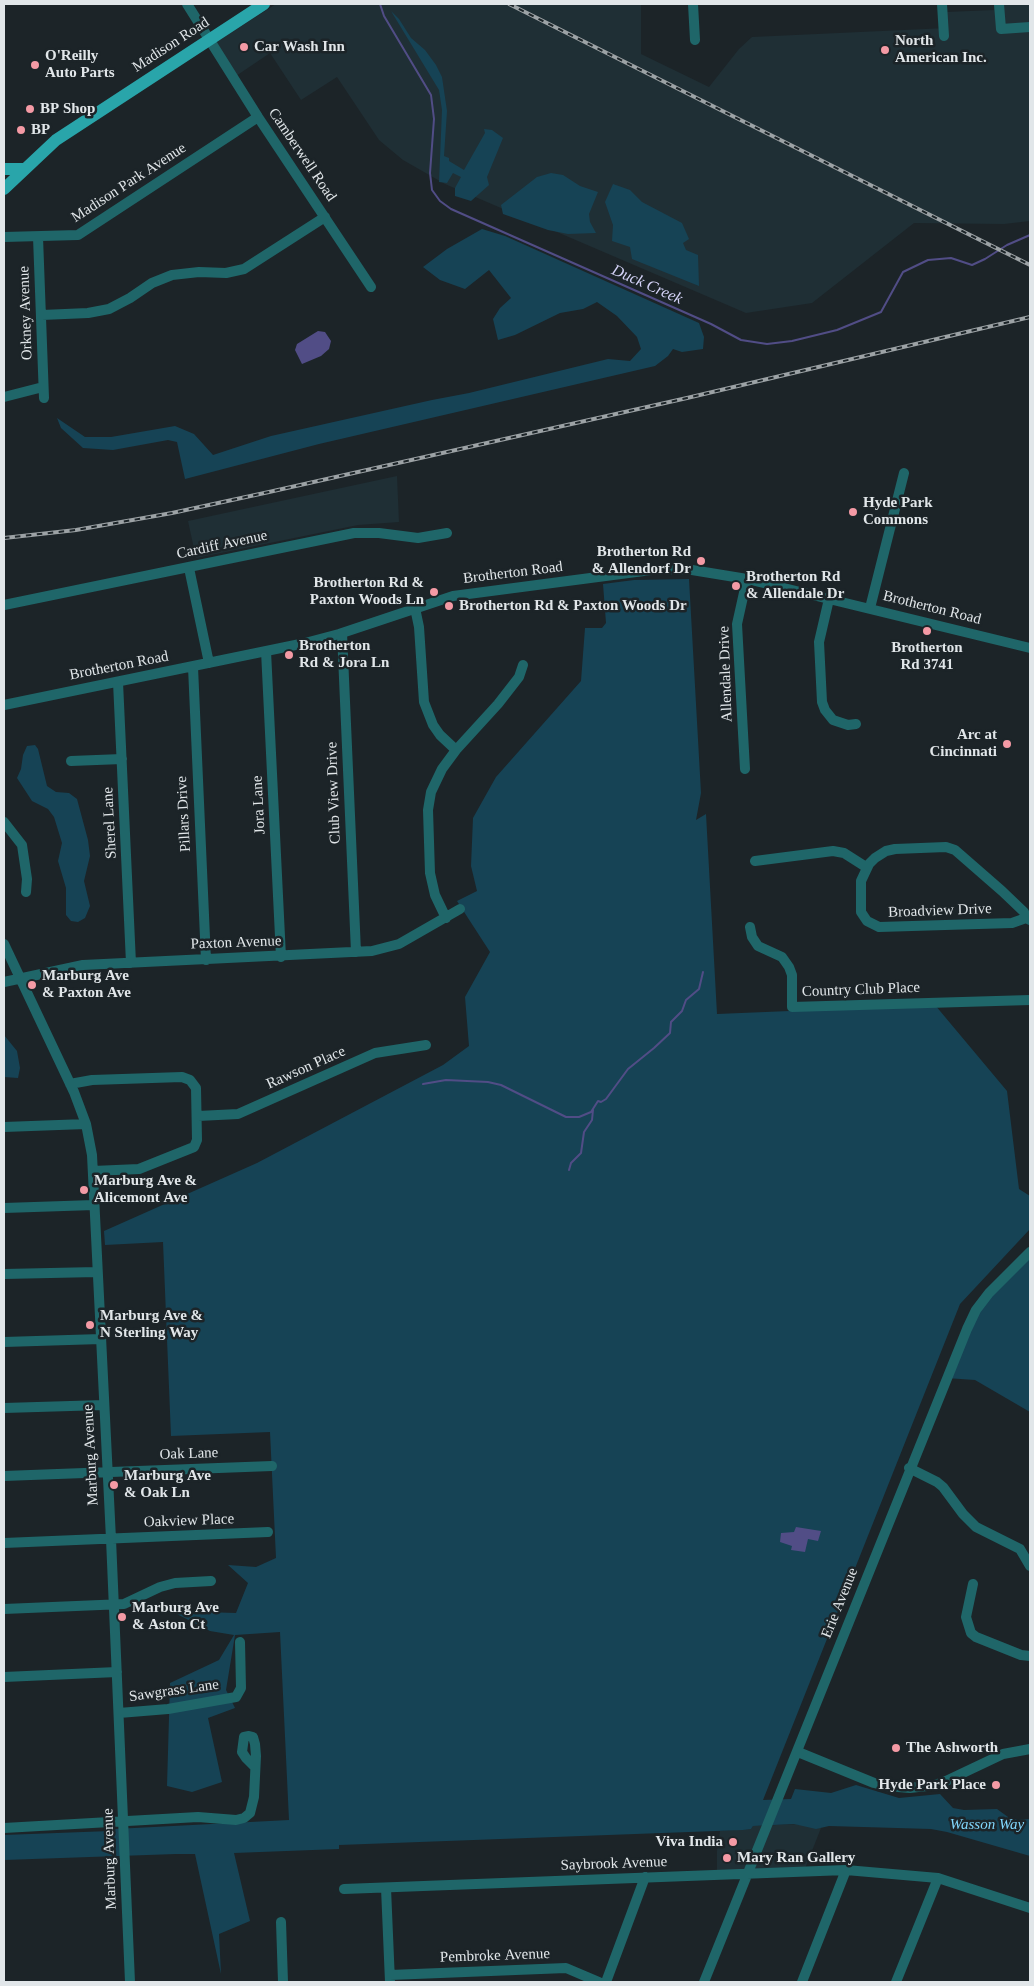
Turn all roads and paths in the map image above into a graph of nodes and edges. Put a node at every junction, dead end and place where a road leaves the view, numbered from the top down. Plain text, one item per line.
1 (187, 4) edge
2 (264, 4) edge
3 (693, 4) edge
4 (942, 4) edge
5 (999, 4) edge
6 (1030, 27) edge
7 (944, 36) dead end
8 (209, 39) junction
9 (695, 40) dead end
10 (258, 117) junction
11 (4, 169) edge
12 (23, 169) junction
13 (4, 188) edge
14 (325, 217) junction
15 (4, 237) edge
16 (38, 237) junction
17 (372, 287) dead end
18 (42, 315) junction
19 (43, 388) junction
20 (4, 396) edge
21 (44, 398) dead end
22 (904, 472) dead end
23 (447, 533) dead end
24 (189, 568) junction
25 (747, 579) junction
26 (830, 599) junction
27 (4, 605) edge
28 (415, 608) junction
29 (870, 608) junction
30 (342, 633) junction
31 (1030, 648) edge
32 (266, 652) junction
33 (209, 663) junction
34 (523, 665) dead end
35 (193, 667) junction
36 (118, 682) junction
37 (4, 705) edge
38 (856, 724) dead end
39 (456, 750) junction
40 (122, 759) junction
41 (71, 761) dead end
42 (745, 769) dead end
43 (4, 822) edge
44 (755, 861) dead end
45 (866, 868) junction
46 (26, 892) dead end
47 (460, 909) dead end
48 (446, 918) junction
49 (1028, 919) edge
50 (750, 927) dead end
51 (4, 944) edge
52 (356, 952) junction
53 (281, 956) junction
54 (206, 960) junction
55 (131, 963) junction
56 (20, 978) junction
57 (4, 982) edge
58 (1030, 1000) edge
59 (426, 1045) dead end
60 (70, 1084) junction
61 (198, 1116) junction
62 (86, 1124) junction
63 (4, 1127) edge
64 (93, 1171) junction
65 (94, 1205) junction
66 (4, 1208) edge
67 (1030, 1252) edge
68 (97, 1272) junction
69 (4, 1274) edge
70 (101, 1339) junction
71 (4, 1342) edge
72 (104, 1405) junction
73 (4, 1408) edge
74 (272, 1466) dead end
75 (909, 1468) junction
76 (107, 1472) junction
77 (4, 1476) edge
78 (268, 1532) dead end
79 (111, 1539) junction
80 (4, 1543) edge
81 (1030, 1566) edge
82 (211, 1581) dead end
83 (973, 1584) dead end
84 (114, 1605) junction
85 (4, 1609) edge
86 (240, 1642) dead end
87 (1030, 1656) edge
88 (116, 1672) junction
89 (4, 1677) edge
90 (118, 1713) junction
91 (1030, 1749) edge
92 (798, 1752) junction
93 (255, 1767) dead end
94 (124, 1827) junction
95 (4, 1828) edge
96 (846, 1870) junction
97 (747, 1873) junction
98 (646, 1878) junction
99 (938, 1878) junction
100 (386, 1888) junction
101 (344, 1889) dead end
102 (1030, 1908) edge
103 (280, 1922) dead end
104 (390, 1979) edge
105 (130, 1982) edge
106 (283, 1982) edge
107 (599, 1982) edge
108 (606, 1982) edge
109 (704, 1982) edge
110 (802, 1982) edge
111 (896, 1982) edge

1 - 8 street, Camberwell Road
2 - 8 main road, Madison Road
3 - 9 street
4 - 7 street
5 - 6 street
8 - 10 street, Camberwell Road
8 - 12 main road, Madison Road
10 - 14 street, Camberwell Road
10 - 16 street, Madison Park Avenue
11 - 12 main road
12 - 13 main road, Madison Road
14 - 17 street, Camberwell Road
14 - 18 street
15 - 16 street, Madison Park Avenue
16 - 18 street, Orkney Avenue
18 - 19 street, Orkney Avenue
19 - 20 street
19 - 21 street, Orkney Avenue
22 - 29 street
23 - 24 street, Cardiff Avenue
24 - 27 street, Cardiff Avenue
24 - 33 street
25 - 26 street, Brotherton Road
25 - 28 street, Brotherton Road
25 - 42 street, Allendale Drive
26 - 29 street, Brotherton Road
26 - 38 street
28 - 30 street, Brotherton Road
28 - 39 street
29 - 31 street, Brotherton Road
30 - 32 street, Brotherton Road
30 - 52 street, Club View Drive
32 - 33 street, Brotherton Road
32 - 53 street, Jora Lane
33 - 35 street, Brotherton Road
34 - 39 street
35 - 36 street, Brotherton Road
35 - 54 street, Pillars Drive
36 - 37 street, Brotherton Road
36 - 40 street, Sherel Lane
39 - 48 street
40 - 41 street
40 - 55 street, Sherel Lane
43 - 46 street
44 - 45 street
45 - 49 street, Broadview Drive
45 - 49 street, Broadview Drive
47 - 48 street, Paxton Avenue
48 - 52 street, Paxton Avenue
50 - 58 street, Country Club Place
51 - 56 street, Marburg Avenue
52 - 53 street, Paxton Avenue
53 - 54 street, Paxton Avenue
54 - 55 street, Paxton Avenue
55 - 56 street, Paxton Avenue
56 - 57 street, Paxton Avenue
56 - 60 street, Marburg Avenue
59 - 61 street, Rawson Place
60 - 61 street
60 - 62 street, Marburg Avenue
61 - 64 street
62 - 63 street
62 - 64 street, Marburg Avenue
64 - 65 street, Marburg Avenue
65 - 66 street
65 - 68 street, Marburg Avenue
67 - 75 street, Erie Avenue
68 - 69 street
68 - 70 street, Marburg Avenue
70 - 71 street
70 - 72 street, Marburg Avenue
72 - 73 street
72 - 76 street, Marburg Avenue
74 - 76 street, Oak Lane
75 - 81 street
75 - 92 street, Erie Avenue
76 - 77 street, Oak Lane
76 - 79 street, Marburg Avenue
78 - 79 street, Oakview Place
79 - 80 street, Oakview Place
79 - 84 street, Marburg Avenue
82 - 84 street
83 - 87 street
84 - 85 street
84 - 88 street, Marburg Avenue
86 - 90 street, Sawgrass Lane
88 - 89 street
88 - 90 street, Marburg Avenue
90 - 94 street, Marburg Avenue
91 - 92 street
92 - 97 street, Erie Avenue
93 - 94 street
94 - 95 street
94 - 105 street, Marburg Avenue
96 - 97 street, Saybrook Avenue
96 - 99 street, Saybrook Avenue
96 - 110 street
97 - 98 street, Saybrook Avenue
97 - 109 street, Erie Avenue
98 - 100 street, Saybrook Avenue
98 - 108 street
99 - 102 street, Saybrook Avenue
99 - 111 street
100 - 101 street, Saybrook Avenue
100 - 104 street
103 - 106 street
104 - 107 street, Pembroke Avenue

